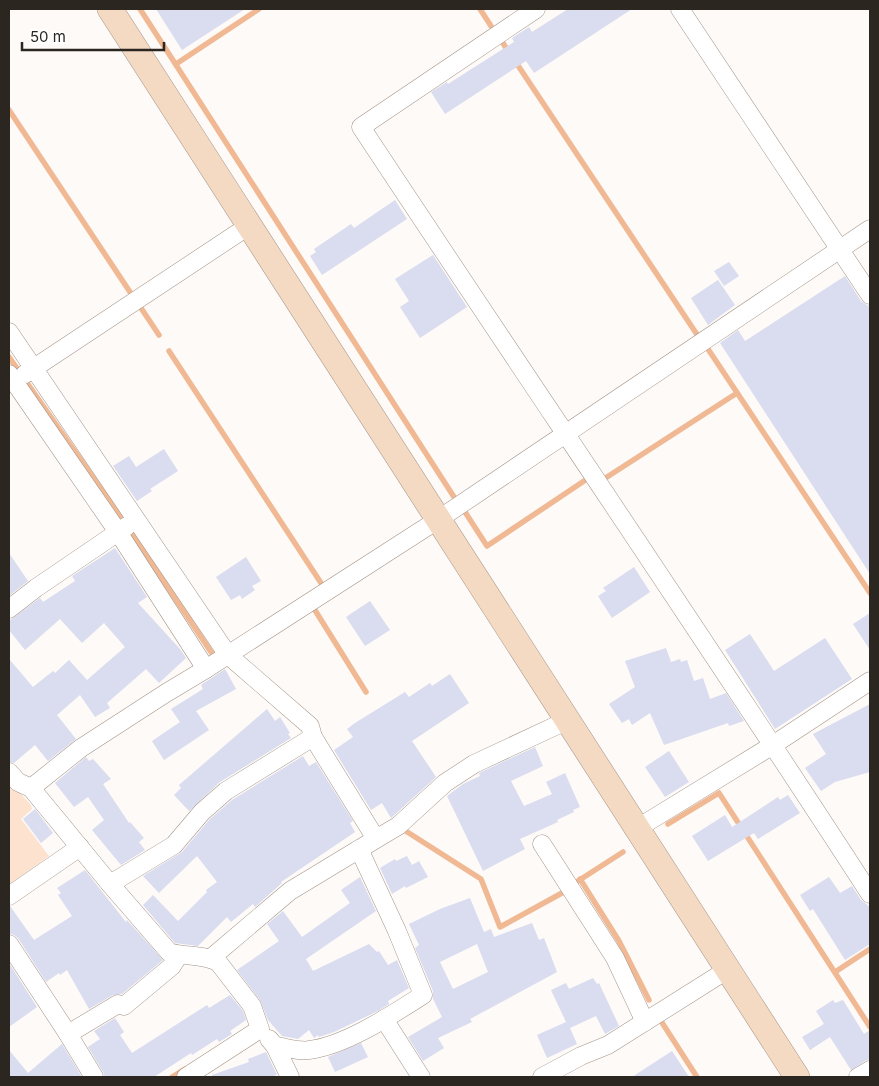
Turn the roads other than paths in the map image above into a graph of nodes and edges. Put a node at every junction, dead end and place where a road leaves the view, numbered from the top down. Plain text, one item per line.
1 (110, 9) edge
2 (536, 9) edge
3 (680, 9) edge
4 (250, 226) junction
5 (870, 229) edge
6 (840, 250) junction
7 (870, 295) edge
8 (9, 332) edge
9 (34, 368) junction
10 (10, 380) edge
11 (565, 435) junction
12 (439, 519) junction
13 (137, 520) junction
14 (118, 532) junction
15 (9, 609) edge
16 (228, 655) junction
17 (206, 669) junction
18 (870, 681) edge
19 (566, 721) junction
20 (313, 737) junction
21 (773, 745) junction
22 (9, 772) edge
23 (31, 788) junction
24 (636, 829) junction
25 (376, 839) junction
26 (542, 844) dead end
27 (80, 847) junction
28 (359, 849) junction
29 (110, 884) junction
30 (870, 894) edge
31 (9, 896) edge
32 (9, 944) edge
33 (179, 955) junction
34 (211, 958) junction
35 (727, 970) junction
36 (384, 1019) junction
37 (645, 1022) junction
38 (260, 1029) junction
39 (68, 1034) junction
40 (275, 1046) junction
41 (870, 1070) edge
42 (94, 1077) edge
43 (186, 1077) edge
44 (290, 1077) edge
45 (421, 1077) edge
46 (542, 1077) edge
47 (797, 1077) edge
48 (858, 1077) edge

1 - 4 street
2 - 11 street
3 - 6 street
4 - 9 street
4 - 12 street
5 - 6 street
6 - 7 street
6 - 11 street
8 - 9 street
9 - 10 street
9 - 13 street
10 - 14 street
11 - 12 street
11 - 21 street
12 - 16 street
12 - 19 street
13 - 14 street
13 - 16 street
14 - 15 street
14 - 17 street
16 - 17 street
16 - 20 street
17 - 23 street
18 - 21 street
19 - 24 street
19 - 25 street
20 - 25 street
20 - 29 street
21 - 24 street
21 - 30 street
22 - 23 street
23 - 27 street
24 - 35 street
25 - 28 street
26 - 37 street
27 - 29 street
27 - 31 street
28 - 34 street
28 - 36 street
29 - 33 street
32 - 39 street
33 - 34 street
33 - 39 street
34 - 38 street
35 - 37 street
35 - 47 street
36 - 40 street
36 - 45 street
37 - 46 street
38 - 40 street
38 - 43 street
39 - 42 street
40 - 44 street
41 - 48 street

